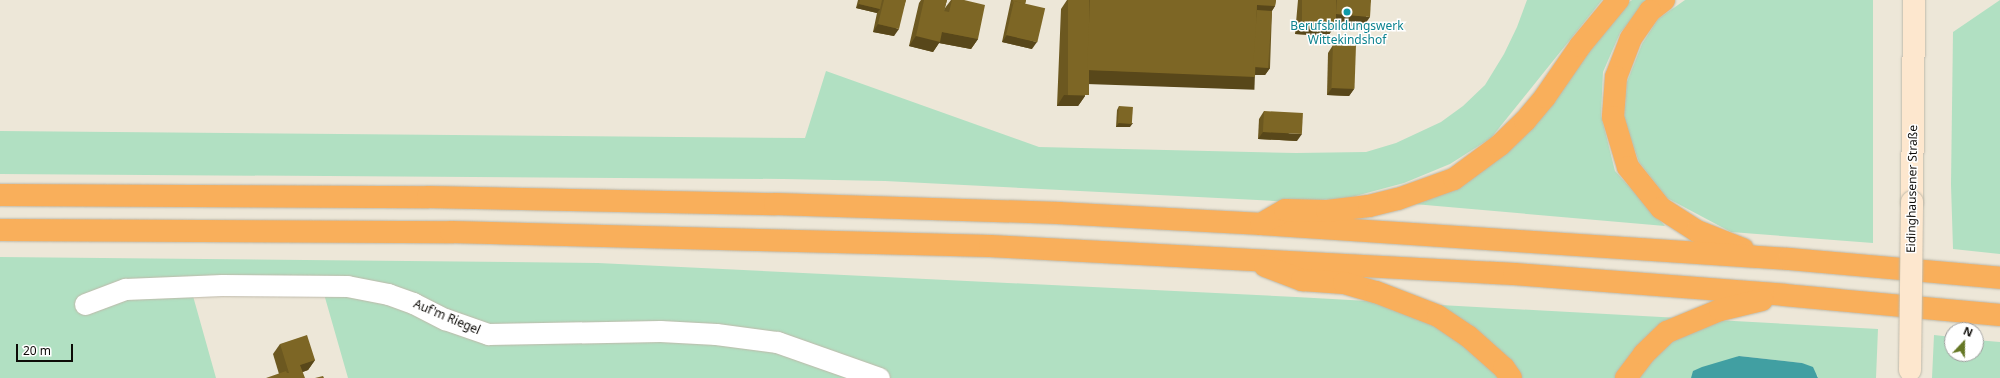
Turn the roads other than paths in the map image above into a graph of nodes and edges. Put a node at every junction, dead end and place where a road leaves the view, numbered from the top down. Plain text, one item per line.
1 (1618, 0) edge
2 (1664, 0) edge
3 (1914, 0) edge
4 (0, 195) edge
5 (1261, 224) junction
6 (0, 230) edge
7 (1244, 258) junction
8 (1789, 259) junction
9 (2000, 278) edge
10 (1784, 295) junction
11 (85, 304) dead end
12 (2000, 315) edge
13 (1910, 374) edge
14 (879, 378) edge
15 (1511, 378) edge
16 (1626, 378) edge

1 - 5 highway
2 - 8 highway
3 - 13 main road, Eidinghausener Straße, bridge
4 - 5 highway
5 - 8 highway
6 - 7 highway
7 - 10 highway
7 - 15 highway
8 - 9 highway
10 - 12 highway
10 - 16 highway
11 - 14 street, Auf'm Riegel

